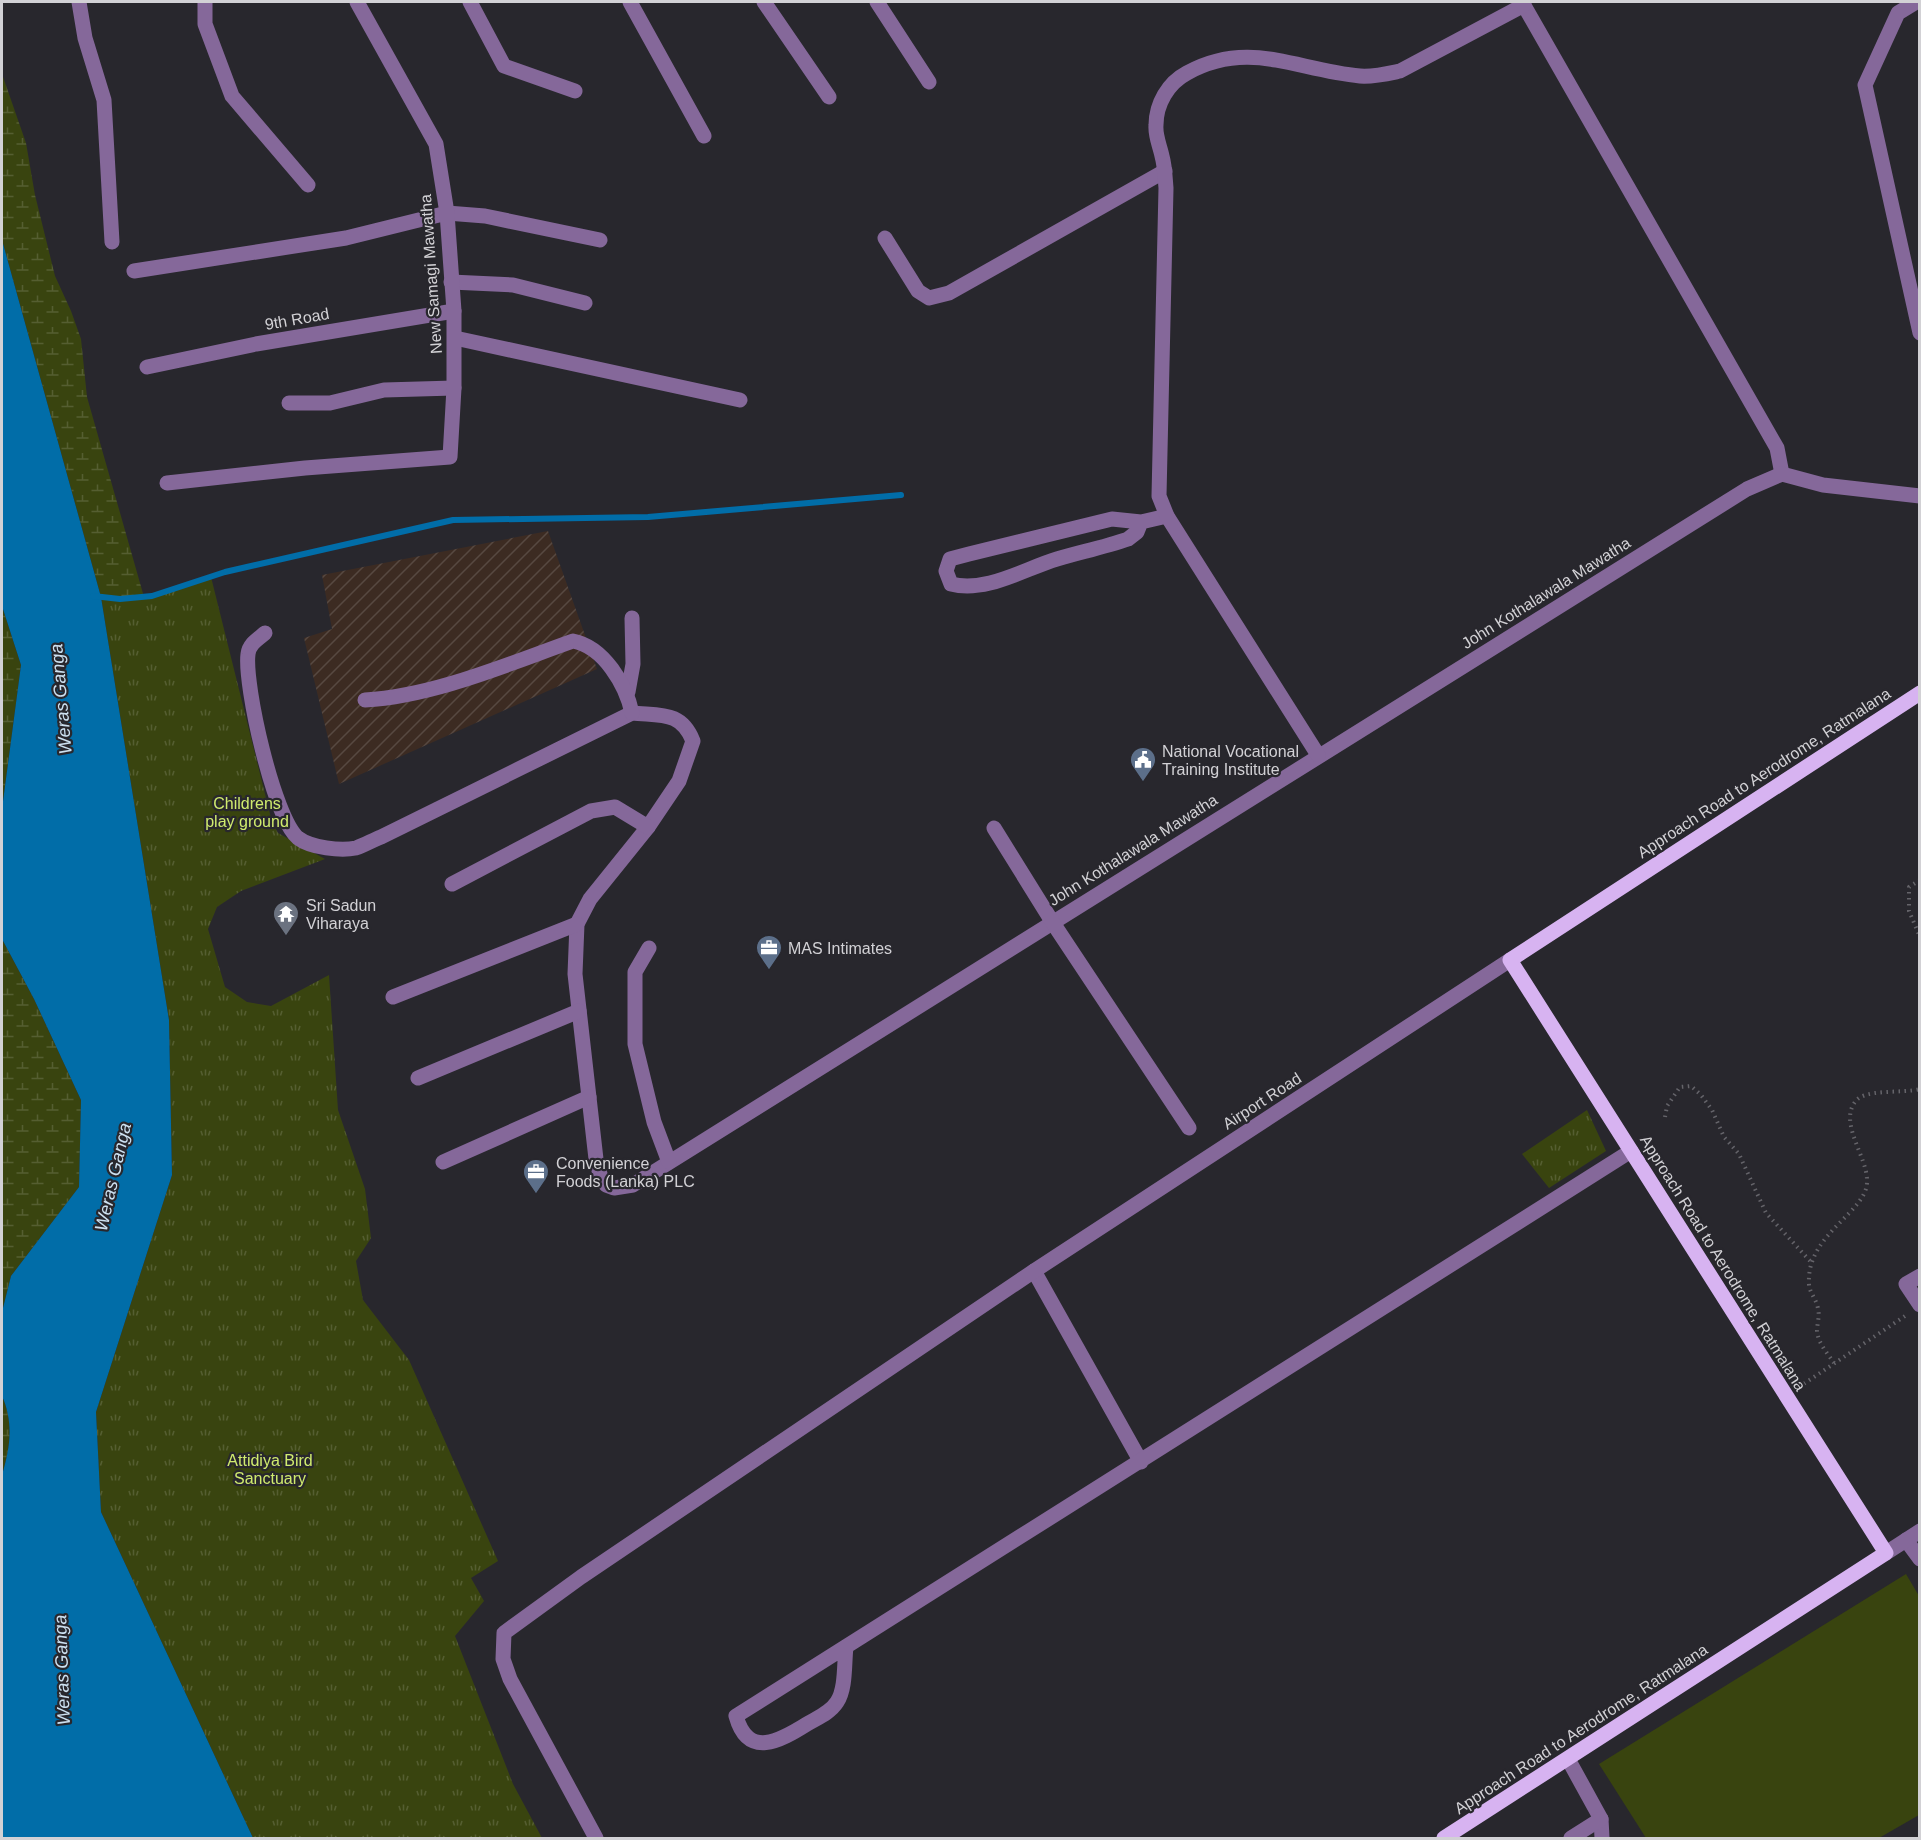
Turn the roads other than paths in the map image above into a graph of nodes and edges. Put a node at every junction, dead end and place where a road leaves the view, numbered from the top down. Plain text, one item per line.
1 (79, 2) edge
2 (205, 2) edge
3 (357, 2) edge
4 (470, 2) edge
5 (630, 2) edge
6 (764, 2) edge
7 (877, 2) edge
8 (1916, 2) edge
9 (1523, 3) edge
10 (929, 82) dead end
11 (575, 92) dead end
12 (829, 97) dead end
13 (704, 136) dead end
14 (1165, 171) junction
15 (308, 185) dead end
16 (447, 213) junction
17 (885, 238) dead end
18 (600, 240) dead end
19 (112, 242) dead end
20 (134, 271) dead end
21 (451, 282) junction
22 (585, 303) dead end
23 (454, 311) junction
24 (1920, 333) edge
25 (455, 338) junction
26 (147, 367) dead end
27 (454, 388) junction
28 (740, 400) dead end
29 (289, 403) dead end
30 (1782, 474) junction
31 (167, 483) dead end
32 (1920, 496) edge
33 (1167, 516) junction
34 (1141, 522) junction
35 (632, 618) dead end
36 (265, 633) dead end
37 (628, 692) junction
38 (1920, 693) edge
39 (364, 700) dead end
40 (632, 713) junction
41 (1318, 755) junction
42 (648, 826) junction
43 (994, 828) dead end
44 (452, 884) dead end
45 (1053, 922) junction
46 (577, 924) junction
47 (649, 948) dead end
48 (1510, 960) junction
49 (393, 997) dead end
50 (579, 1011) junction
51 (418, 1078) dead end
52 (589, 1097) junction
53 (1189, 1128) dead end
54 (1631, 1151) junction
55 (443, 1162) dead end
56 (669, 1162) junction
57 (1034, 1271) junction
58 (1920, 1276) edge
59 (1915, 1309) edge
60 (1141, 1462) junction
61 (1920, 1531) edge
62 (1906, 1539) junction
63 (1886, 1553) junction
64 (1920, 1559) edge
65 (846, 1647) junction
66 (1568, 1759) junction
67 (1601, 1819) junction
68 (596, 1839) edge
69 (1444, 1839) edge
70 (1571, 1839) edge
71 (1602, 1839) edge

1 - 19 street
2 - 15 street
3 - 16 street, New Samagi Mawatha
4 - 11 street
5 - 13 street
6 - 12 street
7 - 10 street
8 - 24 street
9 - 14 street
9 - 30 street
14 - 17 street
14 - 33 street
16 - 18 street
16 - 20 street
16 - 21 street, New Samagi Mawatha
21 - 22 street
21 - 23 street, New Samagi Mawatha
23 - 25 street, New Samagi Mawatha
23 - 26 street, 9th Road
25 - 27 street, New Samagi Mawatha
25 - 28 street
27 - 29 street
27 - 31 street, New Samagi Mawatha
30 - 32 street
30 - 41 street, John Kothalawala Mawatha
33 - 34 street
33 - 41 street
34 - 34 street
35 - 37 street
36 - 40 street
37 - 39 street
37 - 40 street
38 - 48 main road, Approach Road to Aerodrome, Ratmalana
40 - 42 street
41 - 45 street, John Kothalawala Mawatha
42 - 44 street
42 - 46 street
43 - 45 street
45 - 53 street
45 - 56 street, John Kothalawala Mawatha
46 - 49 street
46 - 50 street
47 - 56 street
48 - 54 main road, Approach Road to Aerodrome, Ratmalana
48 - 57 street, Airport Road
50 - 51 street
50 - 52 street
52 - 55 street
52 - 56 street, John Kothalawala Mawatha
54 - 60 street
54 - 63 main road, Approach Road to Aerodrome, Ratmalana
57 - 60 street
57 - 68 street, Airport Road
58 - 59 street
60 - 65 street
61 - 62 street
62 - 63 street
62 - 64 street
63 - 66 main road, Approach Road to Aerodrome, Ratmalana
65 - 65 street
66 - 67 street
66 - 69 main road, Approach Road to Aerodrome, Ratmalana
67 - 70 street
67 - 71 street

